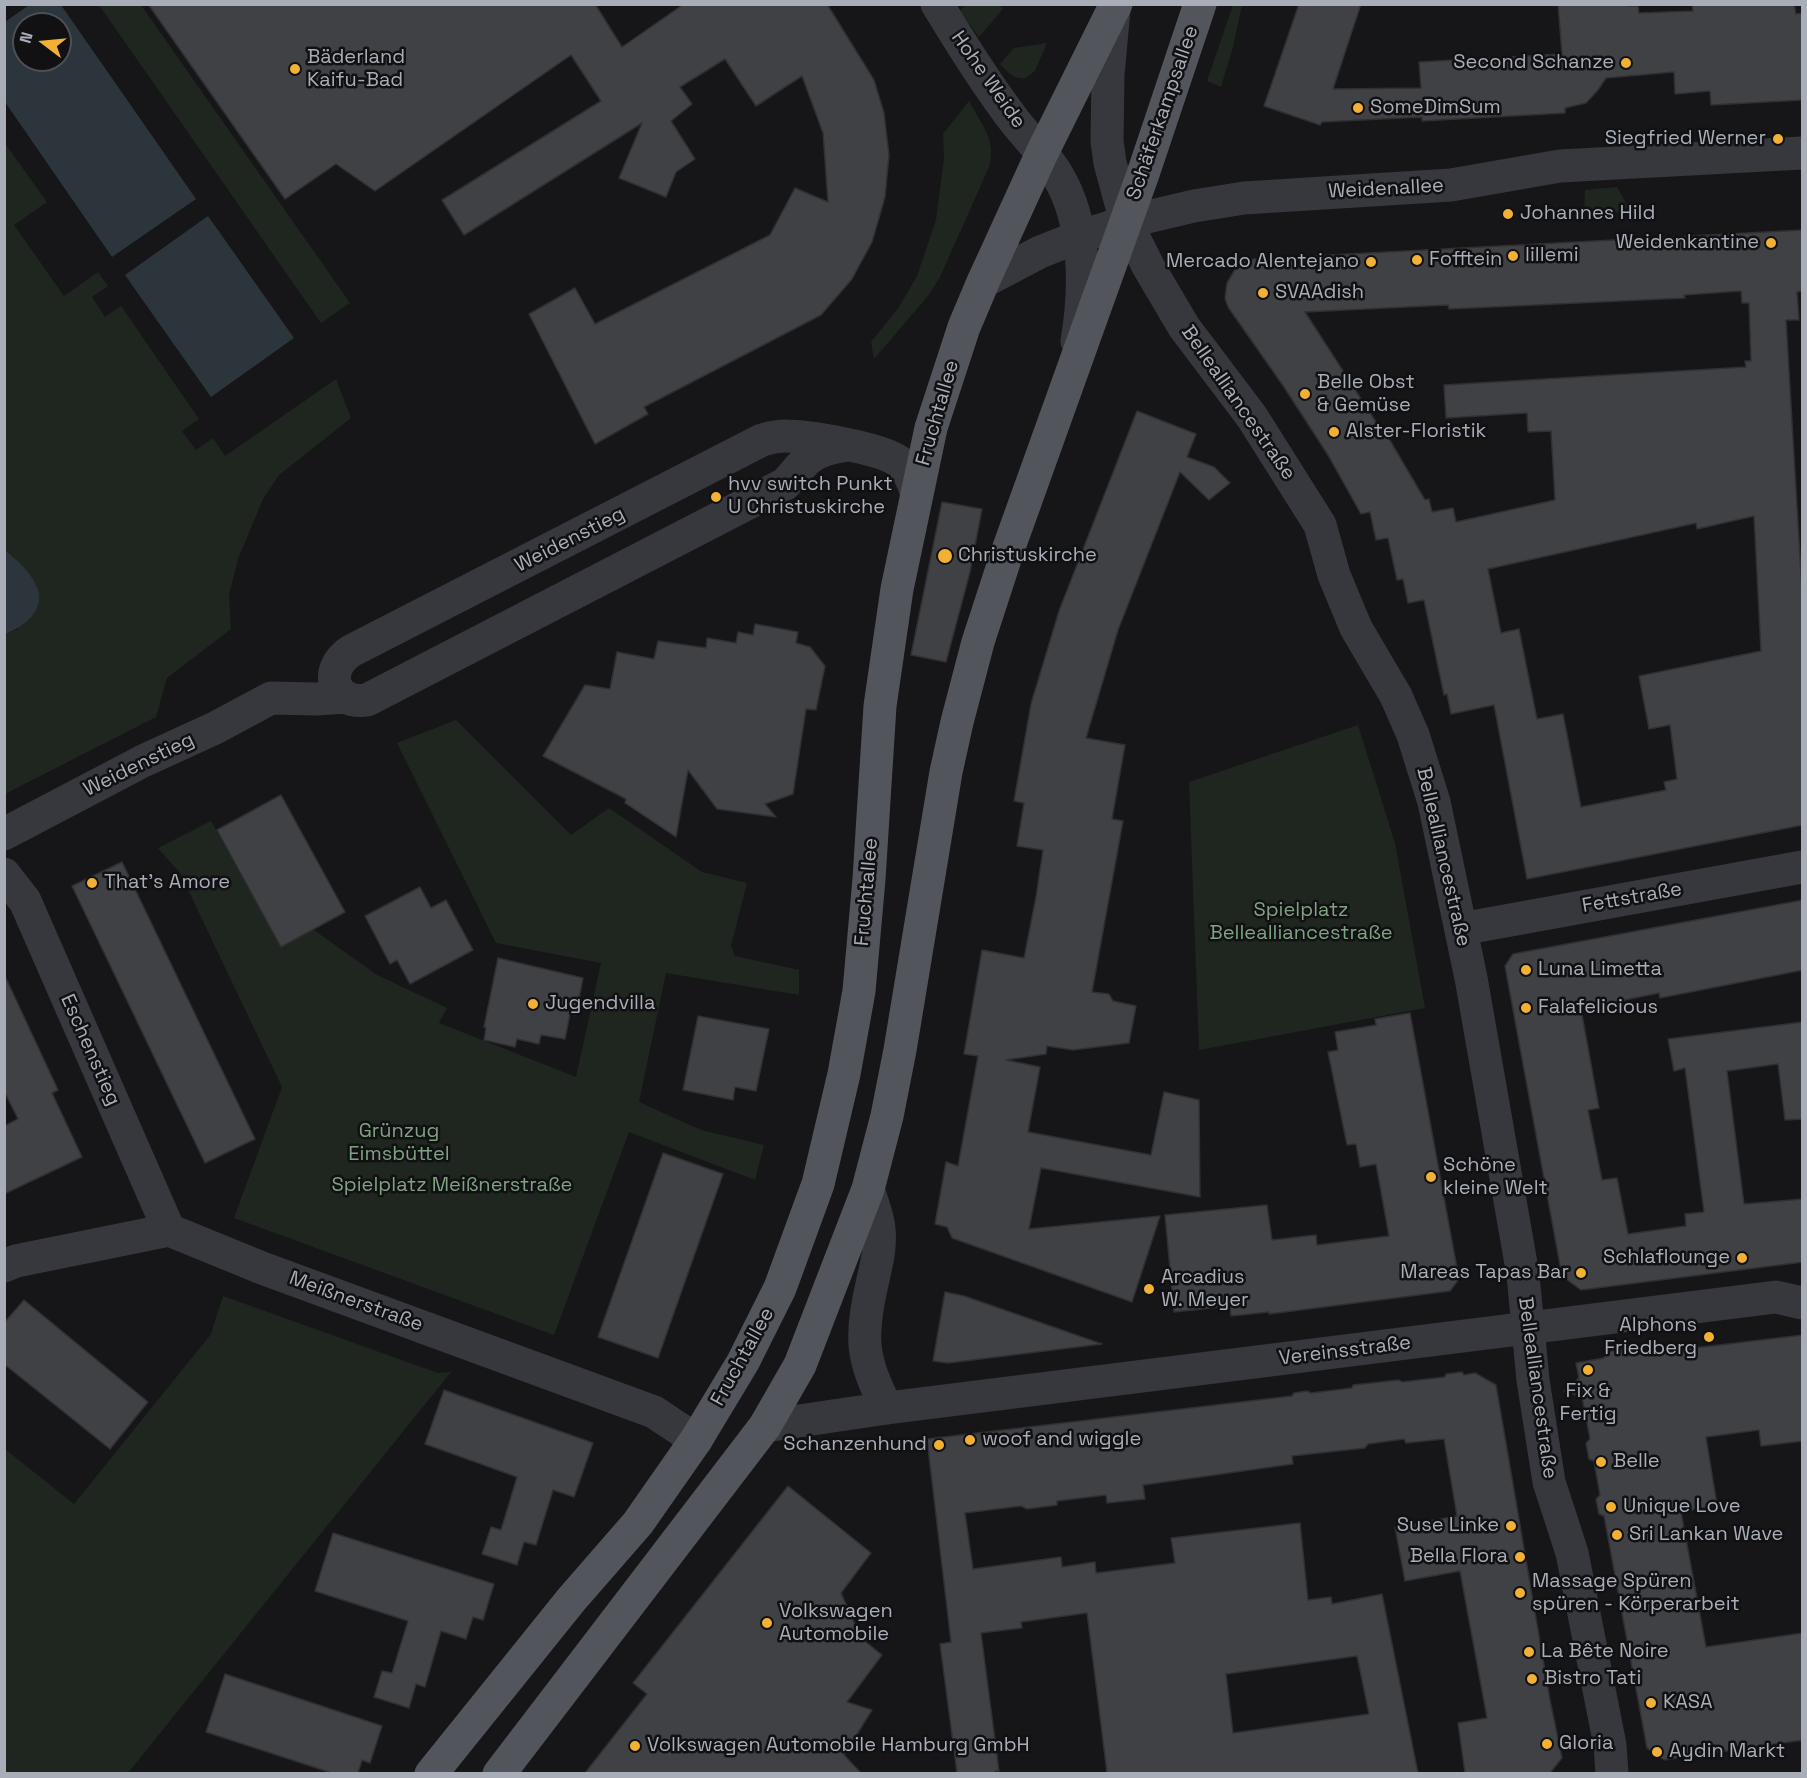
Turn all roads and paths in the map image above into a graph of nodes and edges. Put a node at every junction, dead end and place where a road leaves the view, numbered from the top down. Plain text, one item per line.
1 (937, 4) edge
2 (1200, 4) edge
3 (1115, 6) edge
4 (1042, 153) junction
5 (1803, 153) edge
6 (1126, 222) junction
7 (1078, 237) junction
8 (983, 282) junction
9 (1067, 384) junction
10 (847, 445) junction
11 (916, 492) junction
12 (346, 697) junction
13 (4, 834) edge
14 (1803, 867) edge
15 (4, 874) edge
16 (1461, 928) junction
17 (868, 1189) junction
18 (169, 1230) junction
19 (4, 1266) edge
20 (1803, 1303) edge
21 (1528, 1328) junction
22 (887, 1407) junction
23 (765, 1426) junction
24 (696, 1440) junction
25 (430, 1773) edge
26 (499, 1773) edge
27 (1612, 1773) edge

1 - 4 street, Hohe Weide
2 - 6 main road, Schäferkampsallee
3 - 4 main road
3 - 6 street, Bellealliancestraße
4 - 7 street
4 - 8 main road, Fruchtallee
5 - 6 street, Weidenallee
6 - 7 street, Weidenallee
6 - 9 main road
6 - 16 street, Bellealliancestraße
7 - 8 street, Weidenallee
7 - 9 street
8 - 11 main road, Fruchtallee
9 - 17 main road
10 - 11 street, Weidenstieg
10 - 12 street, Weidenstieg
10 - 12 street, Weidenstieg
11 - 24 main road, Fruchtallee
12 - 13 street, Weidenstieg
14 - 16 street, Fettstraße
15 - 18 street, Eschenstieg
16 - 21 street, Bellealliancestraße
17 - 22 street
17 - 23 main road
18 - 19 street
18 - 24 street, Meißnerstraße
20 - 21 street, Vereinsstraße
21 - 22 street, Vereinsstraße
21 - 27 street, Bellealliancestraße
22 - 23 street, Vereinsstraße
23 - 26 main road
24 - 25 main road, Fruchtallee

